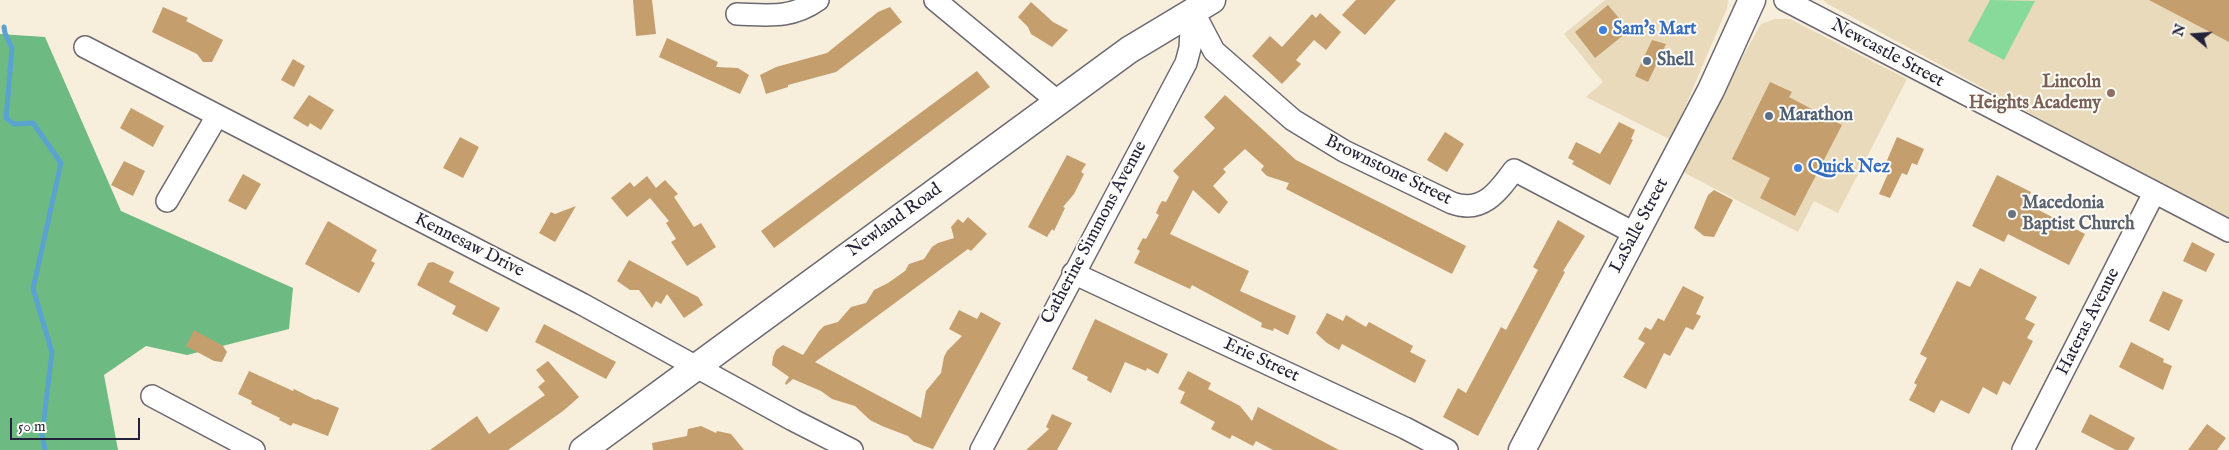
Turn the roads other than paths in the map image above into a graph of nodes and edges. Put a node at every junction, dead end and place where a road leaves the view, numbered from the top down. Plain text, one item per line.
1 (818, 0) edge
2 (935, 0) edge
3 (1752, 0) edge
4 (1785, 0) edge
5 (1202, 6) edge
6 (737, 14) dead end
7 (85, 47) dead end
8 (1057, 102) junction
9 (217, 116) junction
10 (2154, 193) junction
11 (167, 201) dead end
12 (2229, 231) edge
13 (1636, 234) junction
14 (1073, 274) junction
15 (695, 367) junction
16 (152, 396) dead end
17 (2031, 447) edge
18 (254, 450) edge
19 (583, 450) edge
20 (852, 450) edge
21 (981, 450) edge
22 (1448, 450) edge
23 (1522, 450) edge

1 - 6 street
2 - 8 street
3 - 13 street, LaSalle Street
4 - 10 street, Newcastle Street
5 - 8 street, Newland Road
5 - 13 street, Brownstone Street
5 - 14 street, Catherine Simmons Avenue
7 - 9 street, Kennesaw Drive
8 - 15 street, Newland Road
9 - 11 street
9 - 15 street, Kennesaw Drive
10 - 12 street, Newcastle Street
10 - 17 street, Hateras Avenue
13 - 23 street, LaSalle Street
14 - 21 street, Catherine Simmons Avenue
14 - 22 street, Erie Street
15 - 19 street, Newland Road
15 - 20 street, Kennesaw Drive
16 - 18 street

